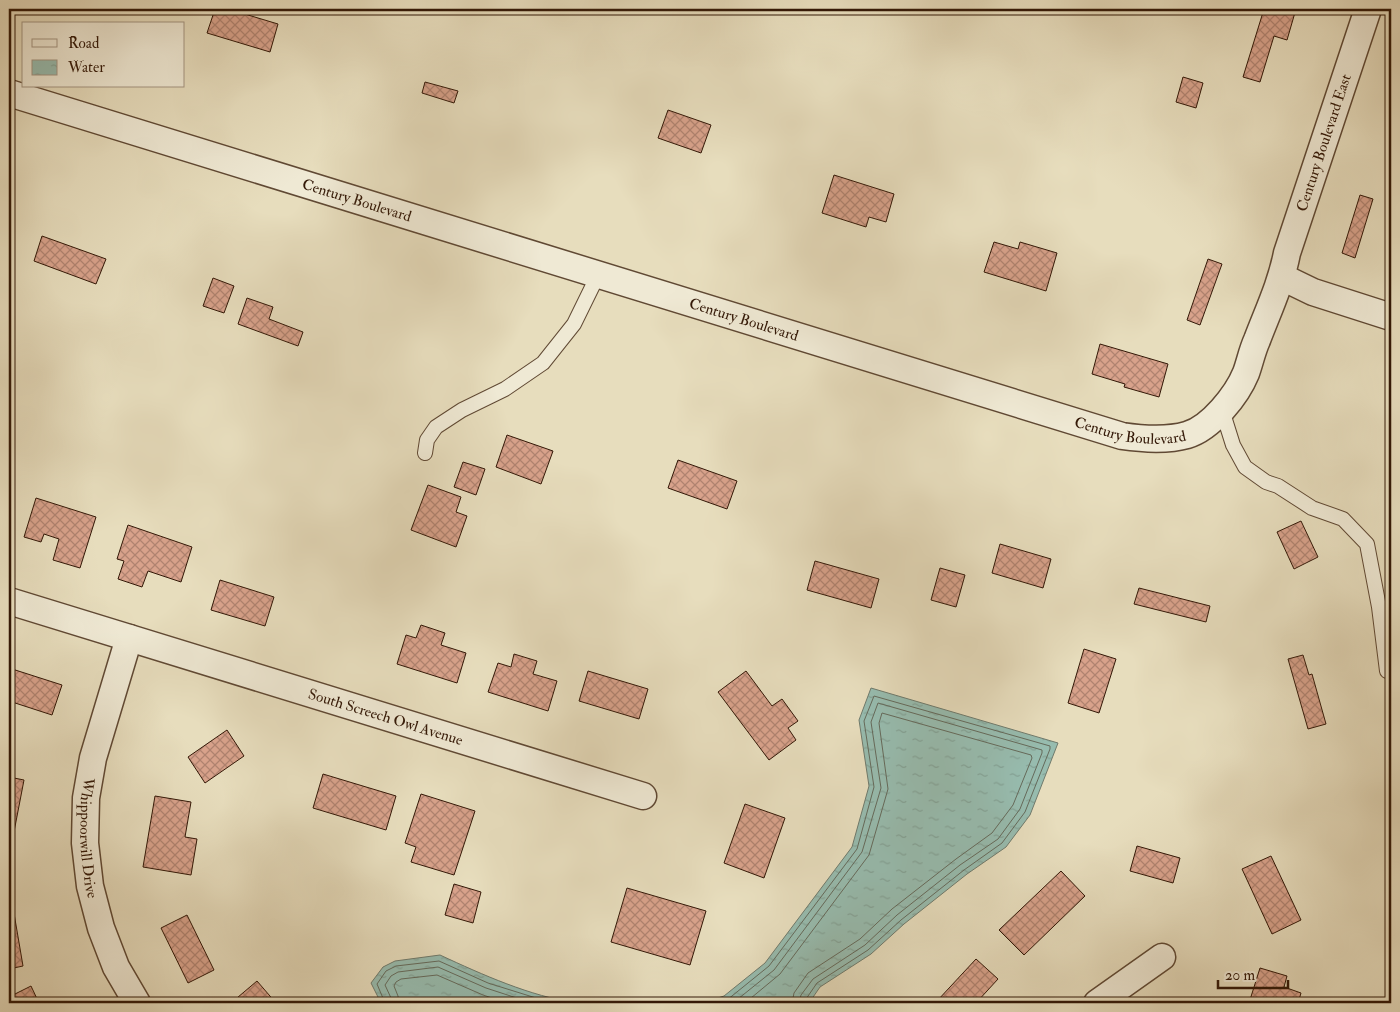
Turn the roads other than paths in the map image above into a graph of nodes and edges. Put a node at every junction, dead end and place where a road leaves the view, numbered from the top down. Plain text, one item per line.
1 (1368, 9) edge
2 (9, 93) edge
3 (598, 275) junction
4 (1282, 277) junction
5 (1391, 317) edge
6 (1222, 410) junction
7 (425, 453) dead end
8 (9, 601) edge
9 (129, 638) junction
10 (1387, 671) dead end
11 (643, 796) dead end
12 (1162, 957) dead end
13 (137, 1003) edge
14 (1097, 1003) edge

1 - 4 street, Century Boulevard East
2 - 3 street, Century Boulevard
3 - 6 street, Century Boulevard
3 - 7 lane
4 - 5 street
4 - 6 street, Century Boulevard
6 - 10 lane
8 - 9 street, South Screech Owl Avenue
9 - 11 street, South Screech Owl Avenue
9 - 13 street, Whippoorwill Drive
12 - 14 street

